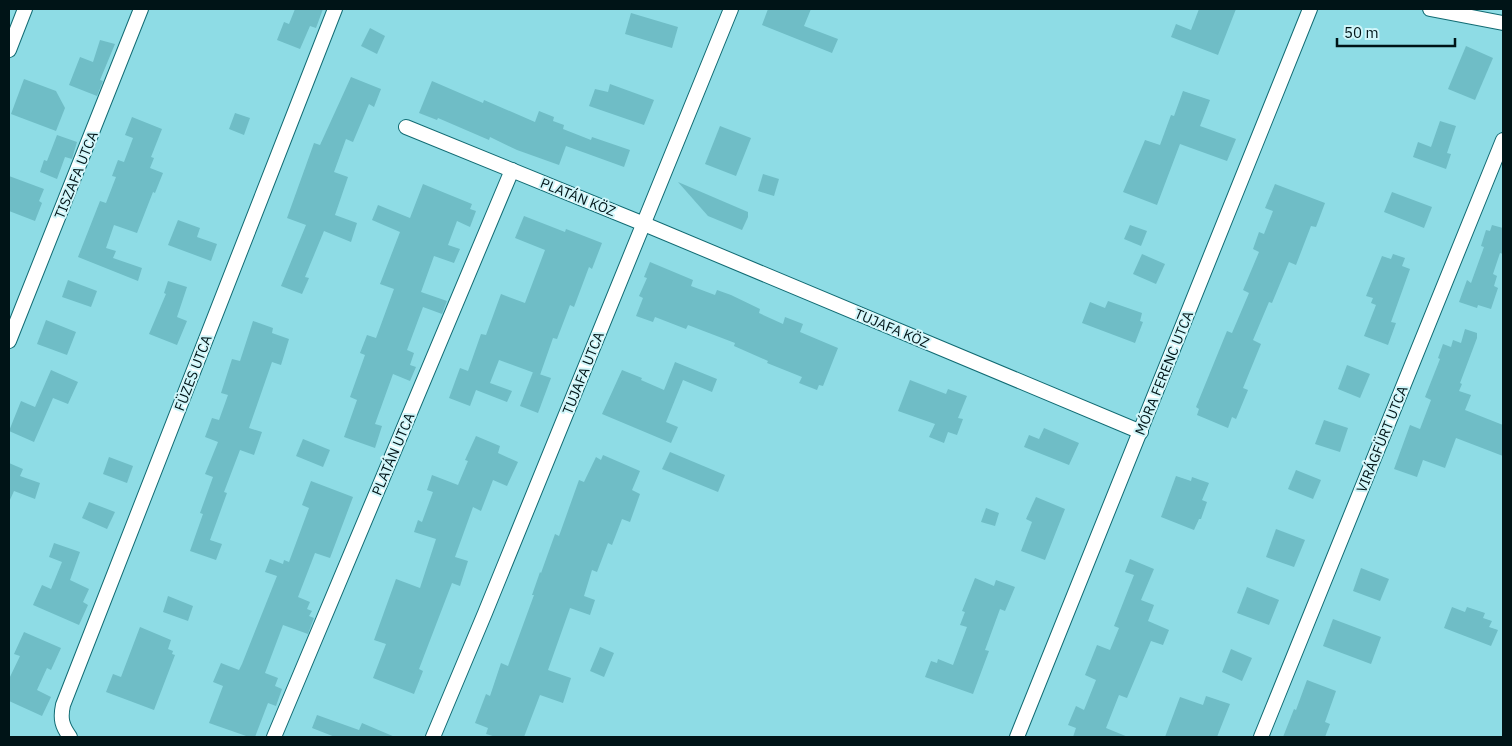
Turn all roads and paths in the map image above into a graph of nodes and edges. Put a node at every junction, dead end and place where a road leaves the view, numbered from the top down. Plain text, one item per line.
1 (26, 9) edge
2 (141, 9) edge
3 (335, 9) edge
4 (730, 9) edge
5 (1310, 9) edge
6 (1430, 9) edge
7 (1503, 23) edge
8 (9, 50) edge
9 (406, 127) dead end
10 (1503, 140) edge
11 (512, 170) junction
12 (644, 224) junction
13 (9, 341) edge
14 (1141, 432) junction
15 (70, 737) edge
16 (274, 737) edge
17 (433, 737) edge
18 (1018, 737) edge
19 (1261, 737) edge

1 - 8 street
2 - 13 street, TISZAFA UTCA
3 - 15 street, FÜZES UTCA
4 - 12 street, TUJAFA UTCA
5 - 14 street, MÓRA FERENC UTCA
6 - 7 street
9 - 11 street, PLATÁN KÖZ
10 - 19 street, VIRÁGFÜRT UTCA
11 - 12 street, PLATÁN KÖZ
11 - 16 street, PLATÁN UTCA
12 - 14 street, TUJAFA KÖZ
12 - 17 street, TUJAFA UTCA
14 - 18 street, MÓRA FERENC UTCA

